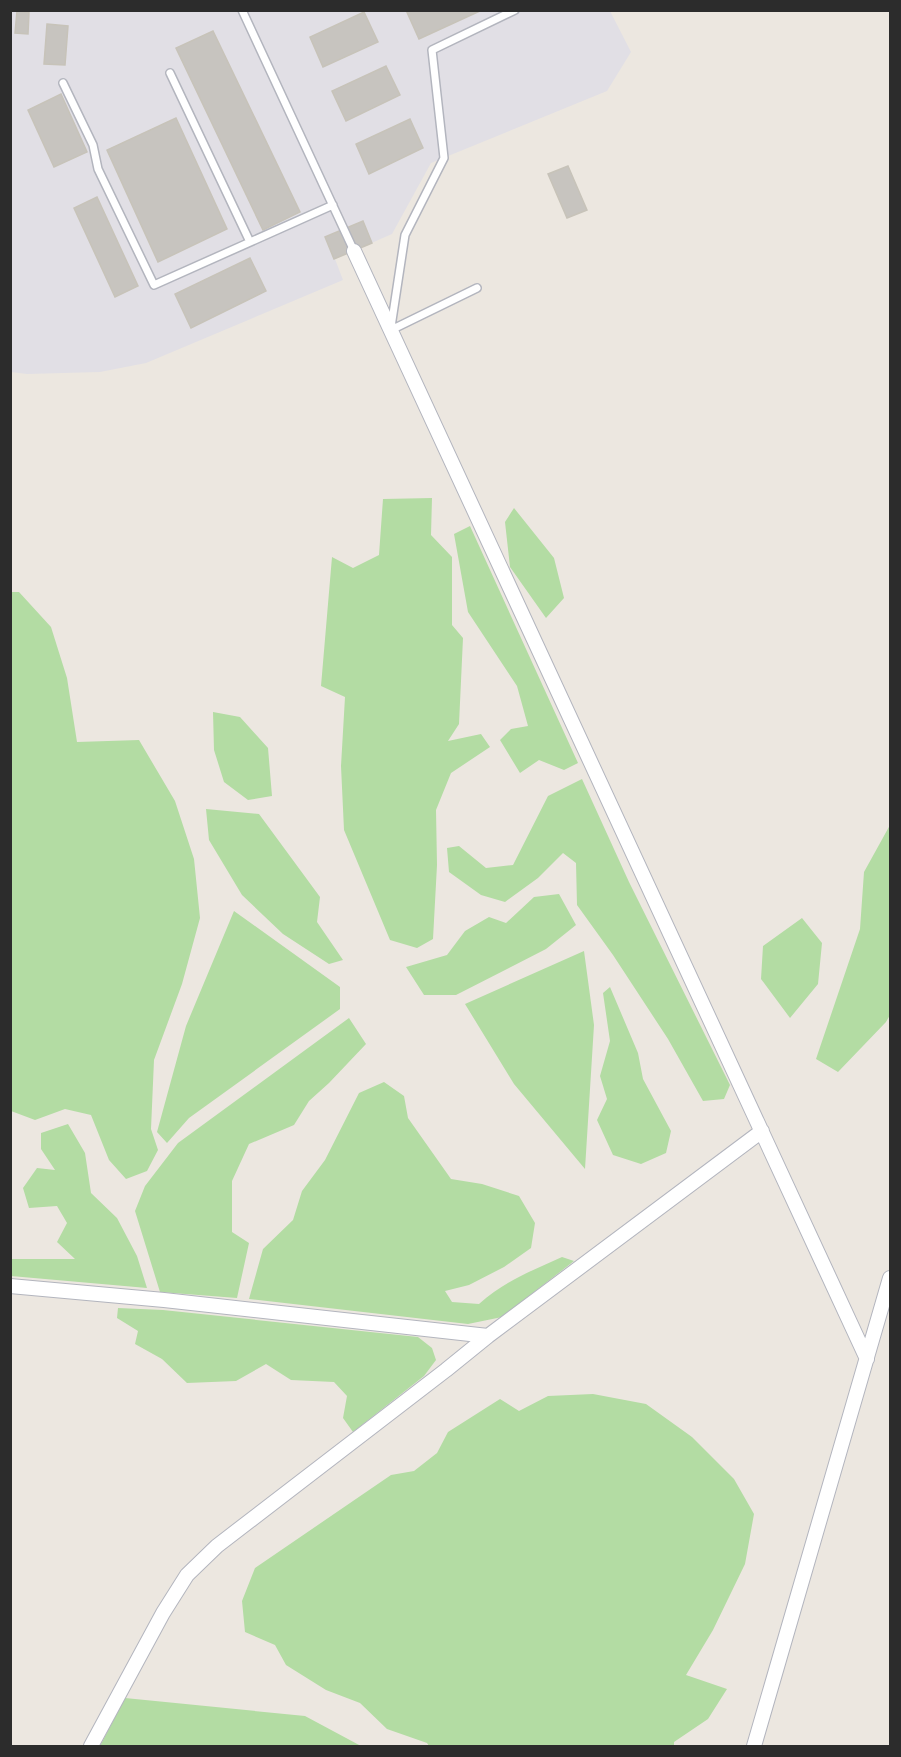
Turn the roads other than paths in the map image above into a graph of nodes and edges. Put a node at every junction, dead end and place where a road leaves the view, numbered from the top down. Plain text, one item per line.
1 (242, 10) edge
2 (515, 10) edge
3 (170, 73) dead end
4 (63, 83) dead end
5 (333, 205) junction
6 (250, 242) junction
7 (354, 250) joint
8 (477, 288) dead end
9 (391, 330) junction
10 (762, 1131) junction
11 (891, 1278) edge
12 (10, 1286) edge
13 (488, 1336) junction
14 (867, 1359) junction
15 (91, 1746) edge
16 (754, 1746) edge

1 - 5 lane
2 - 9 lane
3 - 6 lane
4 - 6 lane
5 - 6 lane
5 - 7 lane
7 - 9 street
8 - 9 lane
9 - 10 street
10 - 13 street
10 - 14 street
11 - 14 street
12 - 13 street
13 - 15 street
14 - 16 street

